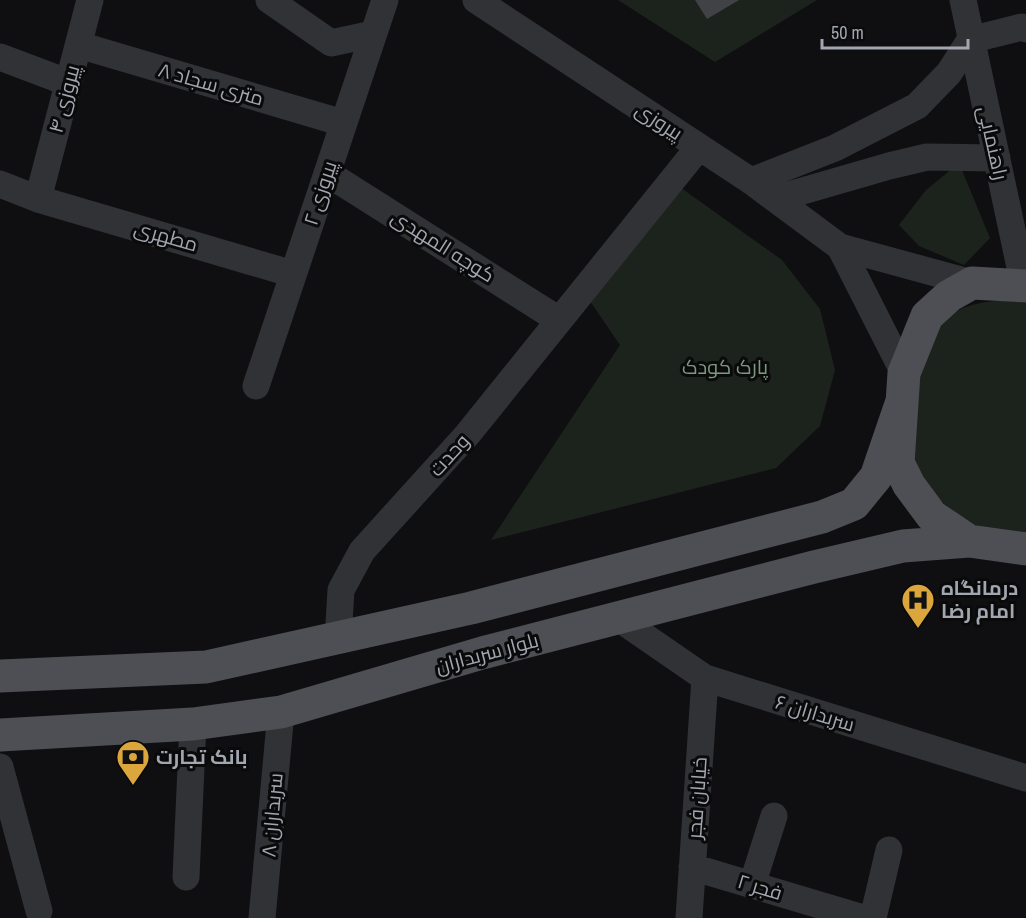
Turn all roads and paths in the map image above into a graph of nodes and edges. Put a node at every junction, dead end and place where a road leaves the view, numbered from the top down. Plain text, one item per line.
1 (90, 0) edge
2 (269, 0) edge
3 (385, 0) edge
4 (476, 0) edge
5 (963, 0) edge
6 (1026, 29) edge
7 (373, 34) junction
8 (970, 40) junction
9 (79, 45) junction
10 (0, 57) edge
11 (69, 83) junction
12 (344, 123) junction
13 (699, 147) junction
14 (997, 158) junction
15 (327, 173) junction
16 (751, 181) junction
17 (0, 184) edge
18 (38, 199) junction
19 (775, 199) junction
20 (840, 246) junction
21 (293, 274) junction
22 (972, 283) junction
23 (1025, 286) edge
24 (559, 320) junction
25 (256, 386) dead end
26 (903, 389) junction
27 (969, 541) junction
28 (1026, 549) edge
29 (471, 608) junction
30 (618, 618) junction
31 (338, 639) junction
32 (482, 653) junction
33 (0, 675) edge
34 (705, 678) junction
35 (281, 712) junction
36 (193, 724) junction
37 (0, 735) edge
38 (0, 767) edge
39 (1026, 778) edge
40 (774, 816) dead end
41 (889, 850) dead end
42 (692, 867) junction
43 (186, 877) dead end
44 (752, 885) junction
45 (39, 911) dead end
46 (262, 918) edge
47 (689, 918) edge
48 (863, 918) edge
49 (873, 918) edge

1 - 9 street, پیروزی ۴
2 - 7 street
3 - 7 street, پیروزی ۲
4 - 13 street, پیروزی
5 - 8 street, راهنمایی
6 - 8 street
7 - 12 street, پیروزی ۲
8 - 14 street, راهنمایی
8 - 16 street
9 - 11 street, پیروزی ۴
9 - 12 street, متری سجاد ۸
10 - 11 street
11 - 18 street, پیروزی ۴
12 - 15 street, پیروزی ۲
13 - 16 street, پیروزی
13 - 24 street, وحدت
14 - 19 street
14 - 23 street, راهنمایی
15 - 21 street, پیروزی ۲
15 - 24 street, کوچه المهدی
16 - 19 street, پیروزی
17 - 18 street, مطهری
18 - 21 street, مطهری
19 - 20 street, پیروزی
20 - 22 street
20 - 26 street
21 - 25 street, پیروزی ۲
22 - 23 main road
22 - 26 main road
24 - 31 street, وحدت
26 - 27 main road
26 - 29 main road
27 - 28 main road
27 - 30 main road, بلوار سربداران
29 - 31 main road
29 - 32 main road
30 - 32 main road, بلوار سربداران
30 - 34 street, سربداران ۶
31 - 33 main road
32 - 35 main road, بلوار سربداران
34 - 39 street, سربداران ۶
34 - 42 street, خیابان فجر
35 - 36 main road, بلوار سربداران
35 - 46 street, سربداران ۸
36 - 37 main road, بلوار سربداران
36 - 43 street
38 - 45 street
40 - 44 street
41 - 49 street
42 - 44 street, فجر ۲
42 - 47 street, خیابان فجر
44 - 48 street, فجر ۲

